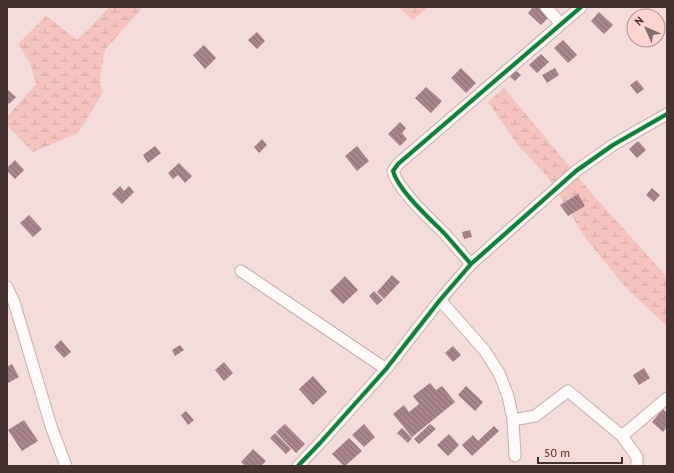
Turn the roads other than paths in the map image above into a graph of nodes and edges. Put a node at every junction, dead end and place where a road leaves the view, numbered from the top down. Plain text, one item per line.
1 (546, 7) edge
2 (581, 7) edge
3 (560, 24) junction
4 (667, 114) edge
5 (471, 264) junction
6 (241, 271) dead end
7 (7, 288) edge
8 (440, 300) junction
9 (386, 369) junction
10 (667, 398) edge
11 (513, 420) junction
12 (622, 436) junction
13 (515, 456) dead end
14 (66, 466) edge
15 (298, 466) edge
16 (637, 466) edge

1 - 3 street
2 - 3 street
3 - 5 street
4 - 5 street
5 - 8 street
6 - 9 street
7 - 14 street
8 - 9 street
8 - 11 street
9 - 15 street
10 - 12 street
11 - 12 street
11 - 13 street
12 - 16 street

